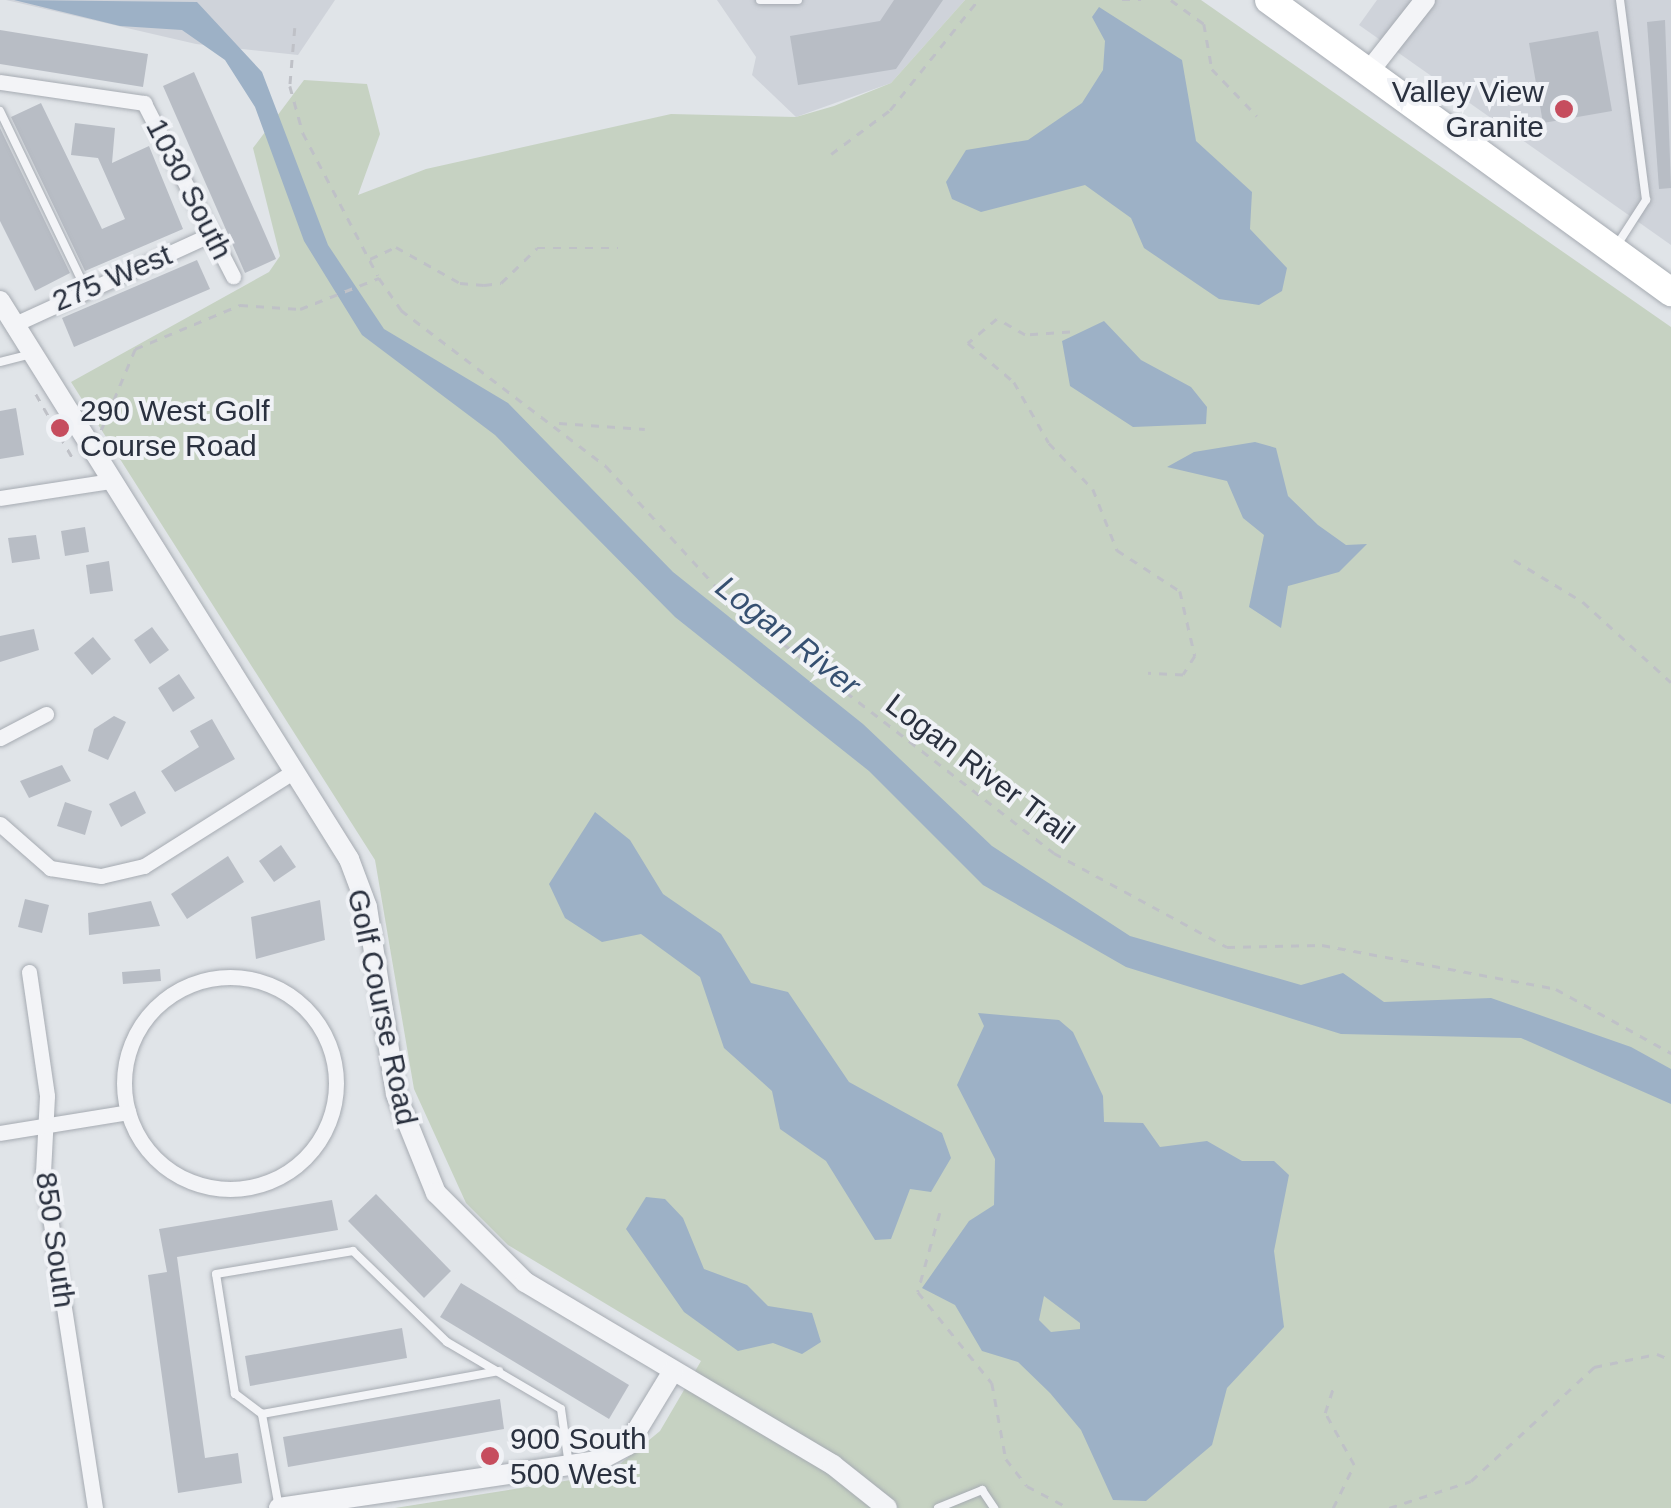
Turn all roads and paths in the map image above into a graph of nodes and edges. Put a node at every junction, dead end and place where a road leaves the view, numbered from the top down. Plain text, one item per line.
1 (760, 0) edge
2 (798, 0) edge
3 (978, 0) edge
4 (1122, 0) edge
5 (1141, 0) edge
6 (1171, 0) edge
7 (1269, 0) edge
8 (1426, 0) edge
9 (1620, 0) edge
10 (294, 28) dead end
11 (1370, 70) junction
12 (0, 82) edge
13 (0, 112) edge
14 (1256, 116) dead end
15 (831, 154) dead end
16 (212, 234) junction
17 (618, 248) dead end
18 (1613, 251) junction
19 (370, 258) junction
20 (233, 276) dead end
21 (378, 278) junction
22 (86, 290) junction
23 (1671, 292) edge
24 (0, 302) edge
25 (15, 324) junction
26 (1070, 332) dead end
27 (24, 356) junction
28 (0, 362) edge
29 (558, 422) junction
30 (645, 428) dead end
31 (100, 431) dead end
32 (75, 462) dead end
33 (111, 481) junction
34 (0, 498) edge
35 (1514, 560) dead end
36 (1148, 673) dead end
37 (1671, 682) edge
38 (46, 714) dead end
39 (0, 738) edge
40 (294, 771) junction
41 (0, 824) edge
42 (29, 972) dead end
43 (1671, 1053) edge
44 (128, 1112) junction
45 (46, 1126) junction
46 (0, 1133) edge
47 (940, 1213) dead end
48 (1671, 1360) edge
49 (500, 1371) junction
50 (673, 1371) junction
51 (1334, 1384) dead end
52 (262, 1414) junction
53 (569, 1466) junction
54 (96, 1508) edge
55 (279, 1508) edge
56 (886, 1508) edge
57 (938, 1508) edge
58 (994, 1508) edge
59 (1069, 1508) edge
60 (1334, 1508) edge
61 (1388, 1508) edge

1 - 2 lane
3 - 15 path
4 - 5 path
6 - 14 path
7 - 11 highway
8 - 11 street
9 - 18 lane
10 - 19 path, Logan River Trail
11 - 18 highway
12 - 16 street, 1030 South
13 - 22 lane
16 - 20 street, 1030 South
16 - 22 street, 275 West
17 - 19 path
18 - 23 highway
19 - 21 path, Logan River Trail
21 - 29 path, Logan River Trail
21 - 31 path
22 - 25 street, 275 West
24 - 25 street, Golf Course Road
25 - 27 street, Golf Course Road
26 - 36 path
27 - 28 lane
27 - 32 path
27 - 33 street, Golf Course Road
29 - 30 path
29 - 43 path, Logan River Trail
33 - 34 street
33 - 40 street, Golf Course Road
35 - 37 path
38 - 39 street
40 - 41 street
40 - 50 street, Golf Course Road
42 - 45 street, 850 South
44 - 44 street
44 - 45 street
45 - 46 street
45 - 54 street, 850 South
47 - 59 path
48 - 61 path
49 - 52 lane
49 - 52 lane
49 - 53 lane
50 - 53 street
50 - 56 street, Golf Course Road
51 - 60 path
52 - 55 lane
53 - 55 street
57 - 58 lane

